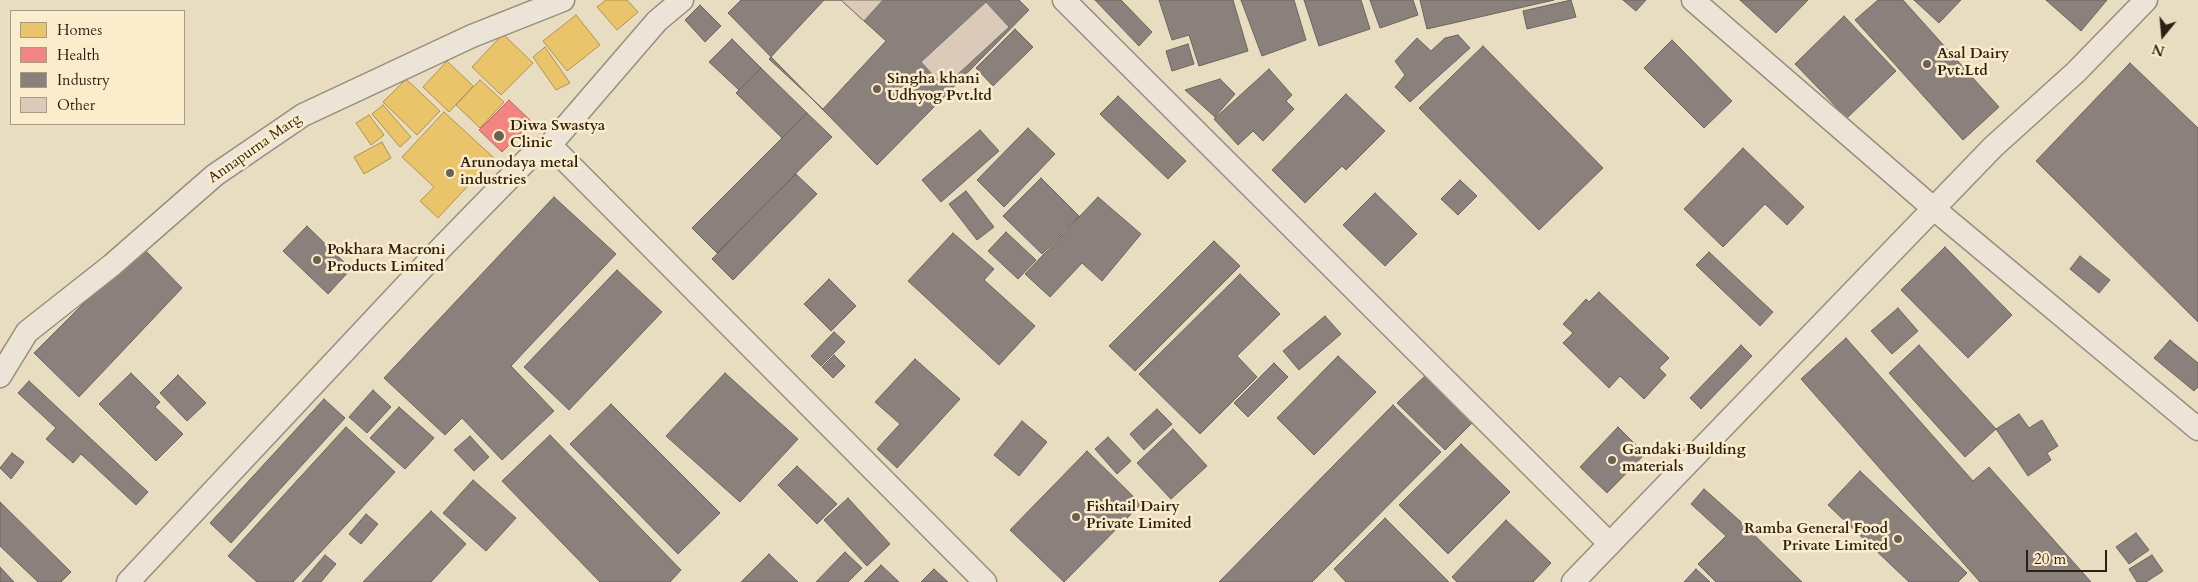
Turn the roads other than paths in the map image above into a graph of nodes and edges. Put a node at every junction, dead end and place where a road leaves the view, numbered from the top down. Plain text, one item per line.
1 (563, 0) edge
2 (682, 0) edge
3 (1064, 0) edge
4 (1693, 0) edge
5 (2146, 0) edge
6 (550, 145) junction
7 (1934, 208) junction
8 (0, 376) edge
9 (2198, 429) edge
10 (1610, 544) junction
11 (136, 580) edge
12 (985, 582) edge
13 (1573, 582) edge

1 - 8 street, Annapurna Marg
2 - 6 street
3 - 10 street
4 - 7 street
5 - 7 street
6 - 11 street
6 - 12 street
7 - 9 street
7 - 10 street
10 - 13 street

